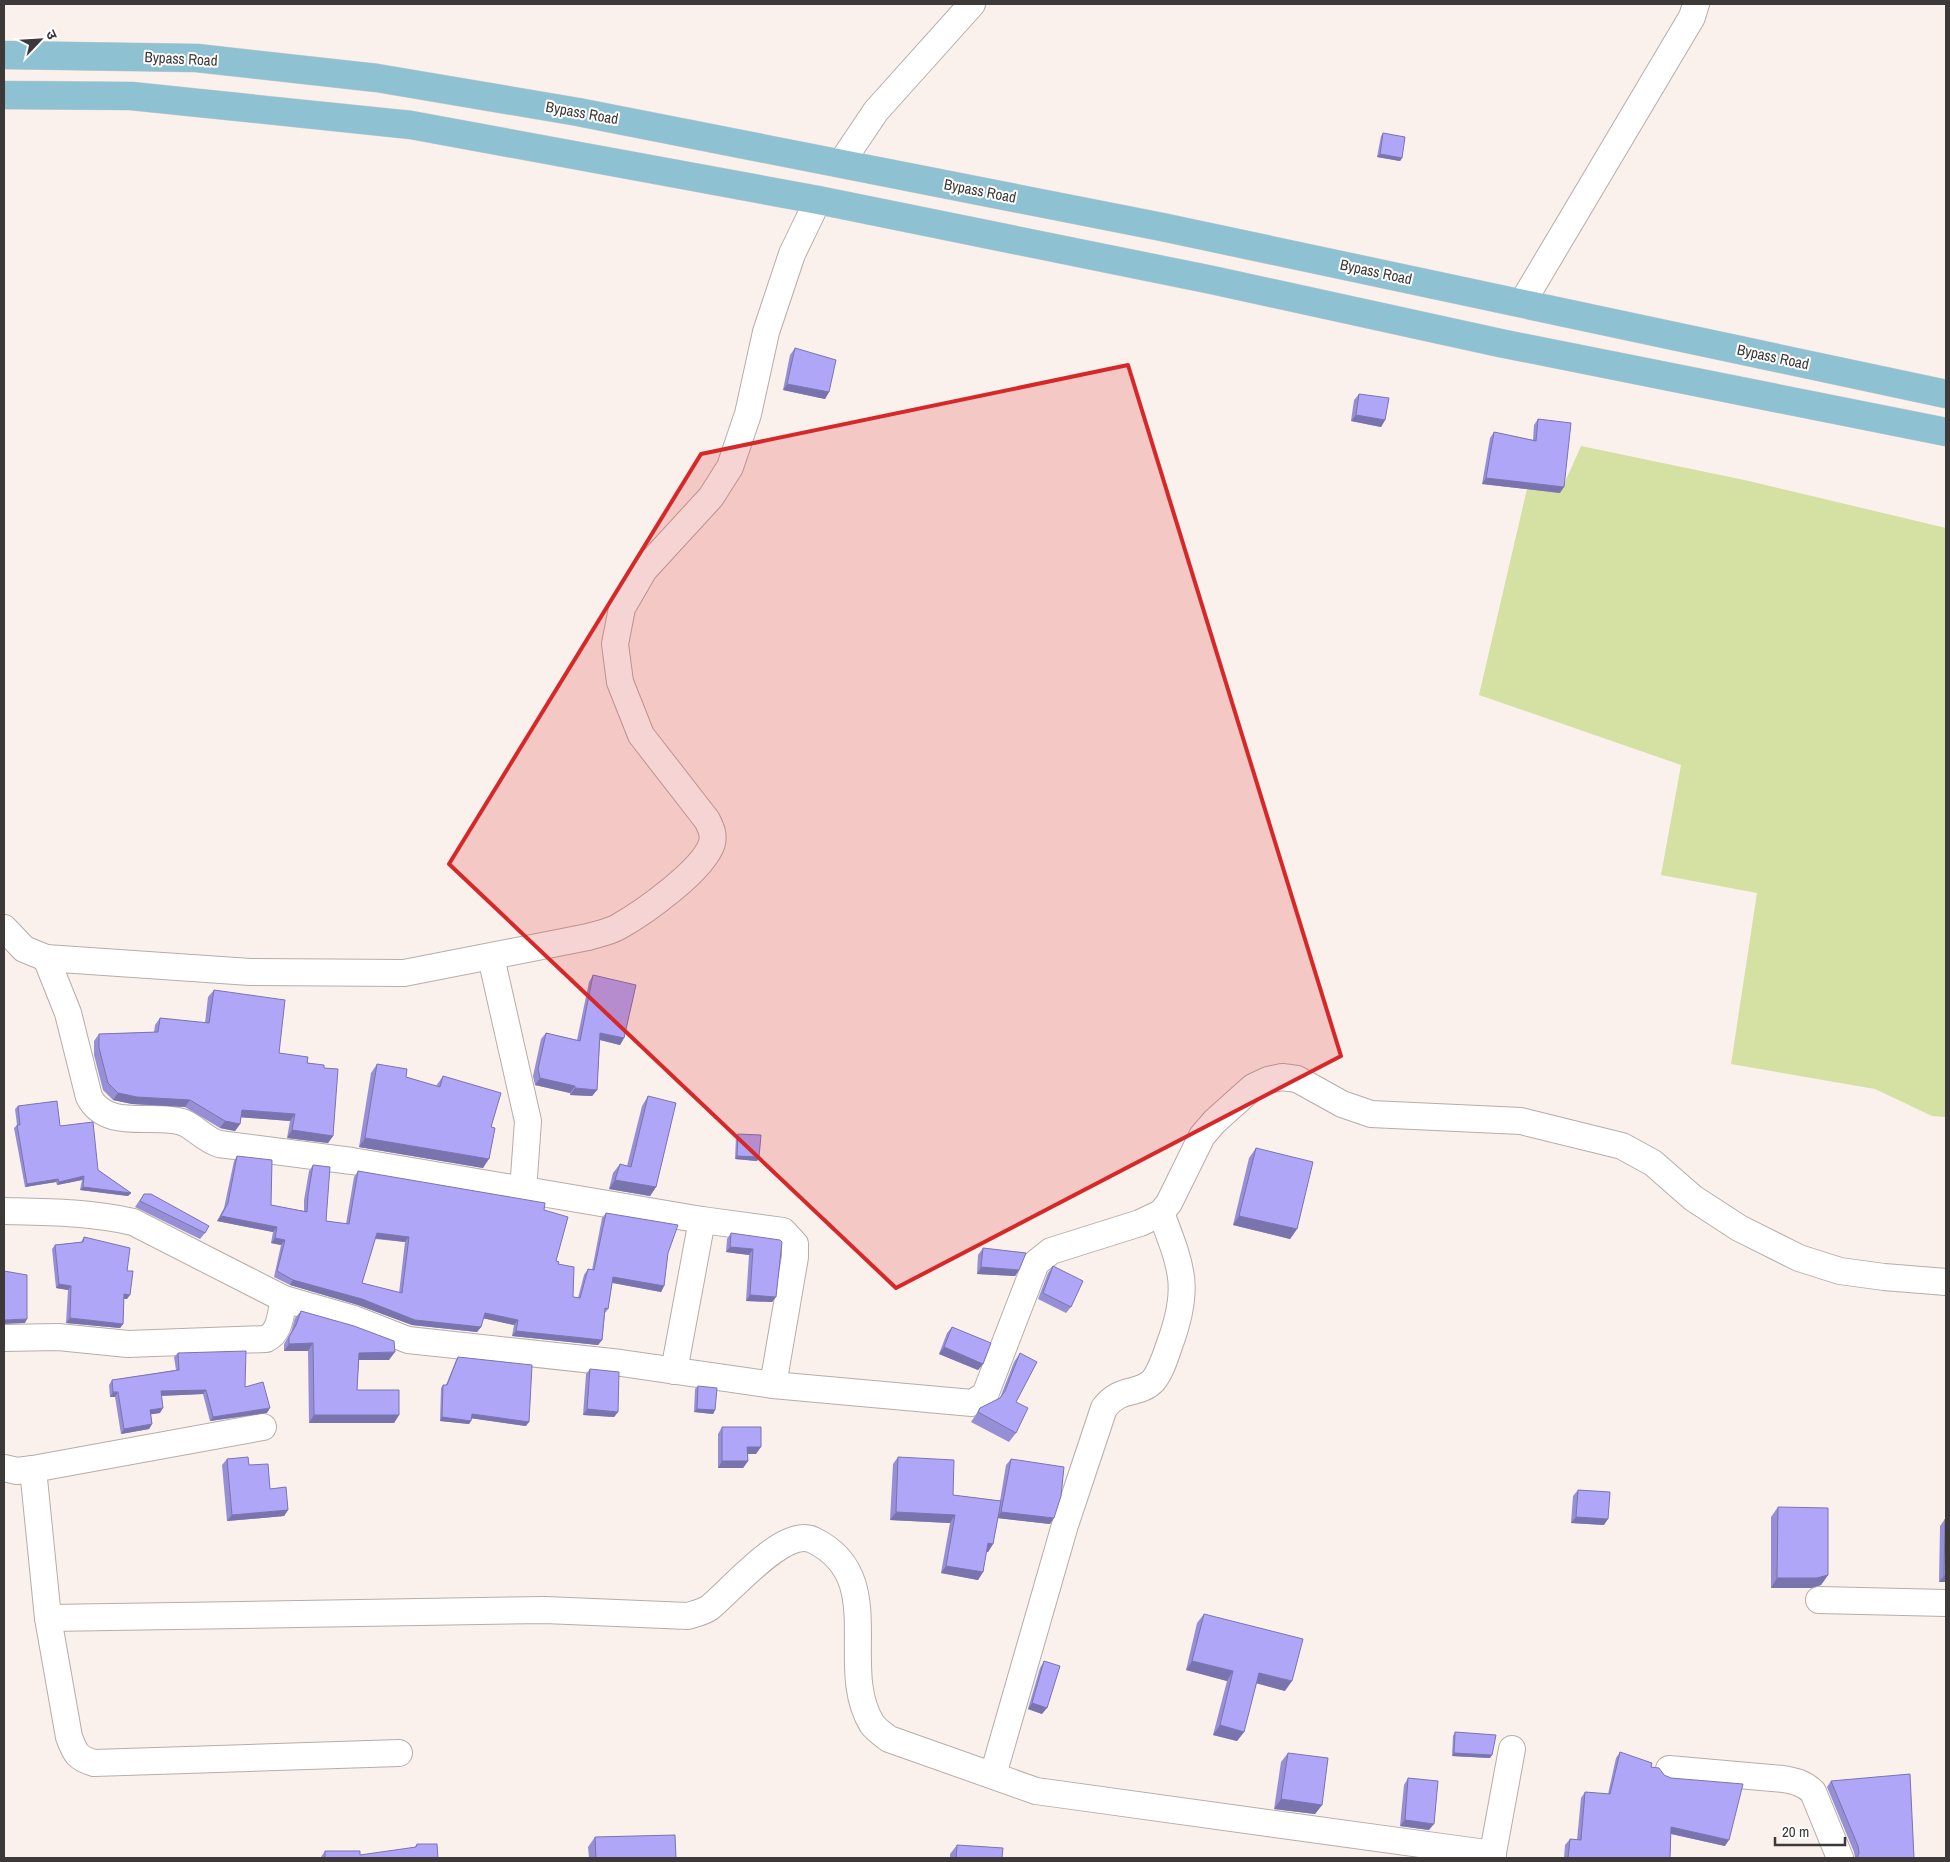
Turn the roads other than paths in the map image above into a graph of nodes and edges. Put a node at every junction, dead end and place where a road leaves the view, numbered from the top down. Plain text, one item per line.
1 (972, 4) edge
2 (1696, 4) edge
3 (4, 55) edge
4 (4, 95) edge
5 (841, 163) junction
6 (818, 200) junction
7 (1522, 303) junction
8 (1946, 394) edge
9 (1946, 432) edge
10 (4, 928) edge
11 (491, 957) junction
12 (46, 958) junction
13 (523, 1190) junction
14 (4, 1211) edge
15 (1161, 1213) junction
16 (702, 1220) junction
17 (1946, 1282) edge
18 (284, 1299) junction
19 (4, 1338) edge
20 (674, 1370) junction
21 (773, 1385) junction
22 (263, 1427) dead end
23 (4, 1468) edge
24 (33, 1469) junction
25 (1820, 1600) dead end
26 (1946, 1603) edge
27 (48, 1618) junction
28 (1512, 1749) dead end
29 (399, 1752) dead end
30 (1668, 1769) dead end
31 (993, 1775) junction
32 (1493, 1856) edge
33 (1840, 1858) edge

1 - 5 street
2 - 7 street
3 - 5 main road, Bypass Road
4 - 6 main road
5 - 7 main road, Bypass Road
6 - 9 main road
6 - 11 street
7 - 8 main road, Bypass Road
10 - 12 street
11 - 12 street
11 - 13 street
12 - 13 street
13 - 16 street
14 - 18 street
15 - 17 street
15 - 21 street
15 - 31 street
16 - 20 street
16 - 21 street
18 - 19 street
18 - 20 street
20 - 21 street
22 - 24 street
23 - 24 street
24 - 27 street
25 - 26 street
27 - 29 street
27 - 31 street
28 - 32 street
30 - 33 street
31 - 32 street

